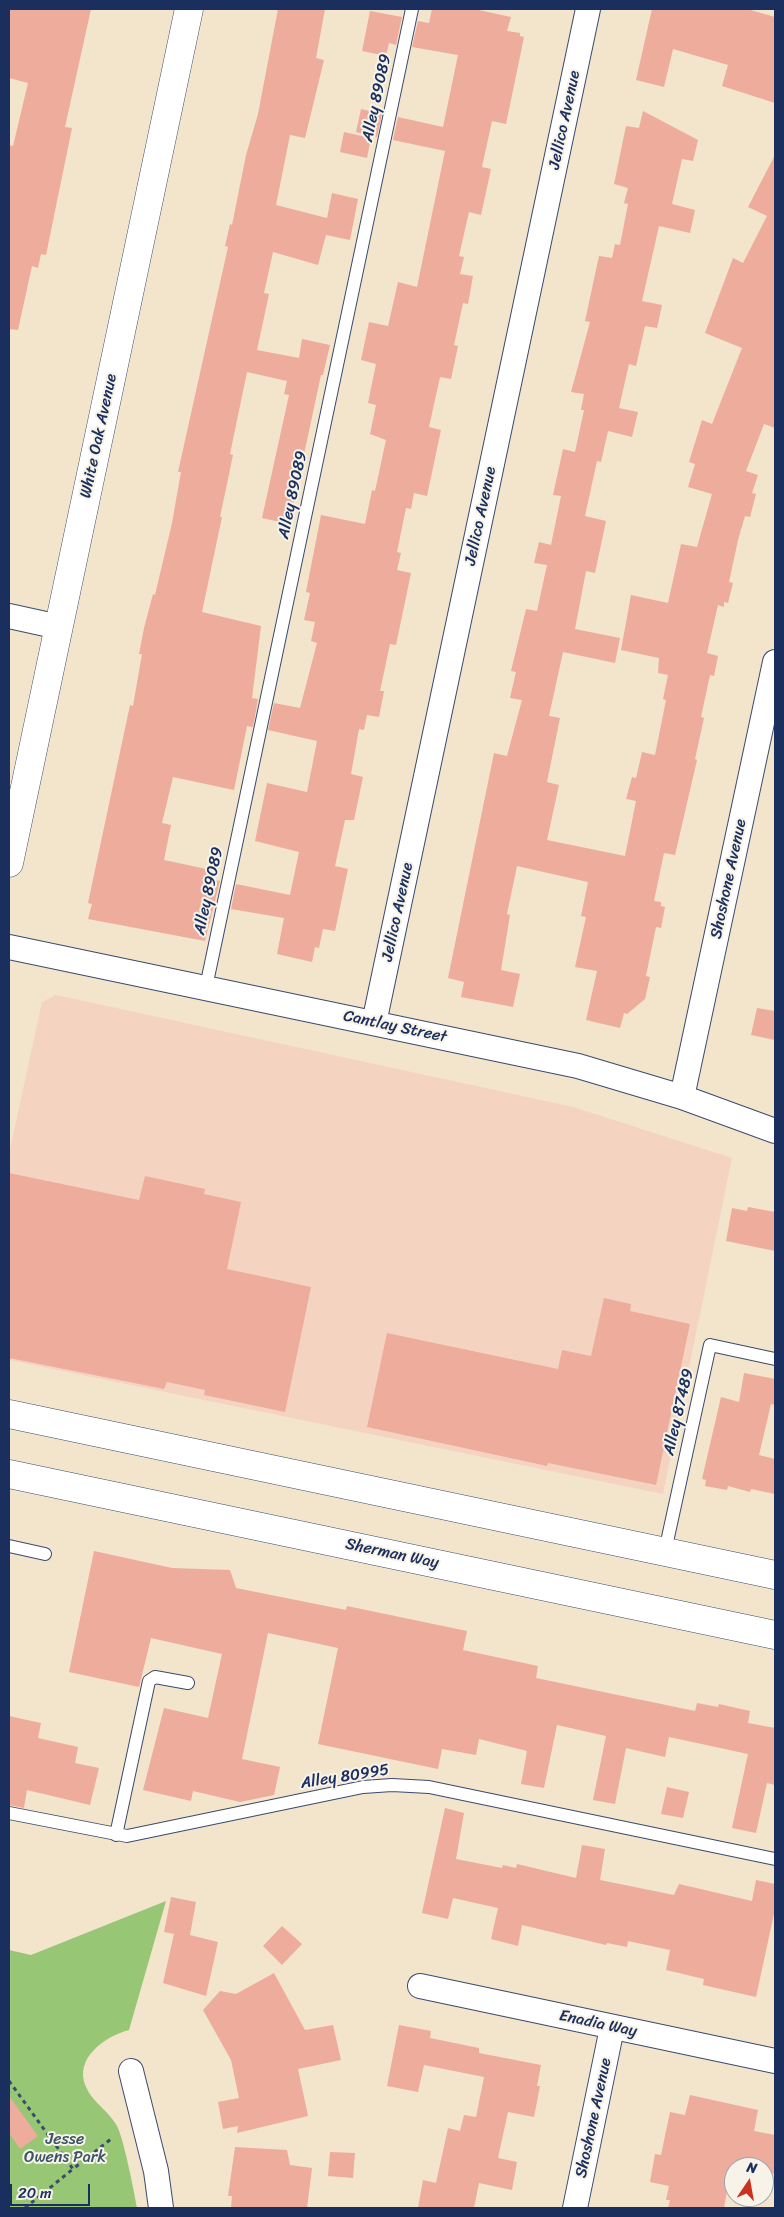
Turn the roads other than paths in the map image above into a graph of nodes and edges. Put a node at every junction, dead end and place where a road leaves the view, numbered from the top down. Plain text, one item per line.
1 (189, 9) edge
2 (412, 9) edge
3 (588, 9) edge
4 (9, 616) edge
5 (59, 627) junction
6 (775, 662) edge
7 (9, 863) edge
8 (9, 947) edge
9 (206, 987) junction
10 (374, 1023) junction
11 (682, 1097) junction
12 (775, 1130) edge
13 (775, 1359) edge
14 (9, 1414) edge
15 (9, 1474) edge
16 (9, 1546) edge
17 (665, 1551) junction
18 (45, 1554) dead end
19 (775, 1574) edge
20 (775, 1635) edge
21 (188, 1684) dead end
22 (9, 1813) edge
23 (116, 1835) junction
24 (775, 1859) edge
25 (420, 1986) dead end
26 (612, 2028) junction
27 (775, 2060) edge
28 (131, 2071) dead end
29 (161, 2208) edge
30 (575, 2208) edge

1 - 5 main road, White Oak Avenue
2 - 9 lane, Alley 89089
3 - 10 street, Jellico Avenue
4 - 5 street
5 - 7 main road, White Oak Avenue
6 - 11 street, Shoshone Avenue
8 - 9 street, Cantlay Street
9 - 10 street, Cantlay Street
10 - 11 street, Cantlay Street
11 - 12 street, Cantlay Street
13 - 17 lane, Alley 87489
14 - 17 main road
15 - 20 main road, Sherman Way
16 - 18 lane
17 - 19 main road
21 - 23 lane
22 - 23 lane, Alley 80995
23 - 24 lane, Alley 80995
25 - 26 street, Enadia Way
26 - 27 street, Enadia Way
26 - 30 street, Shoshone Avenue
28 - 29 street

